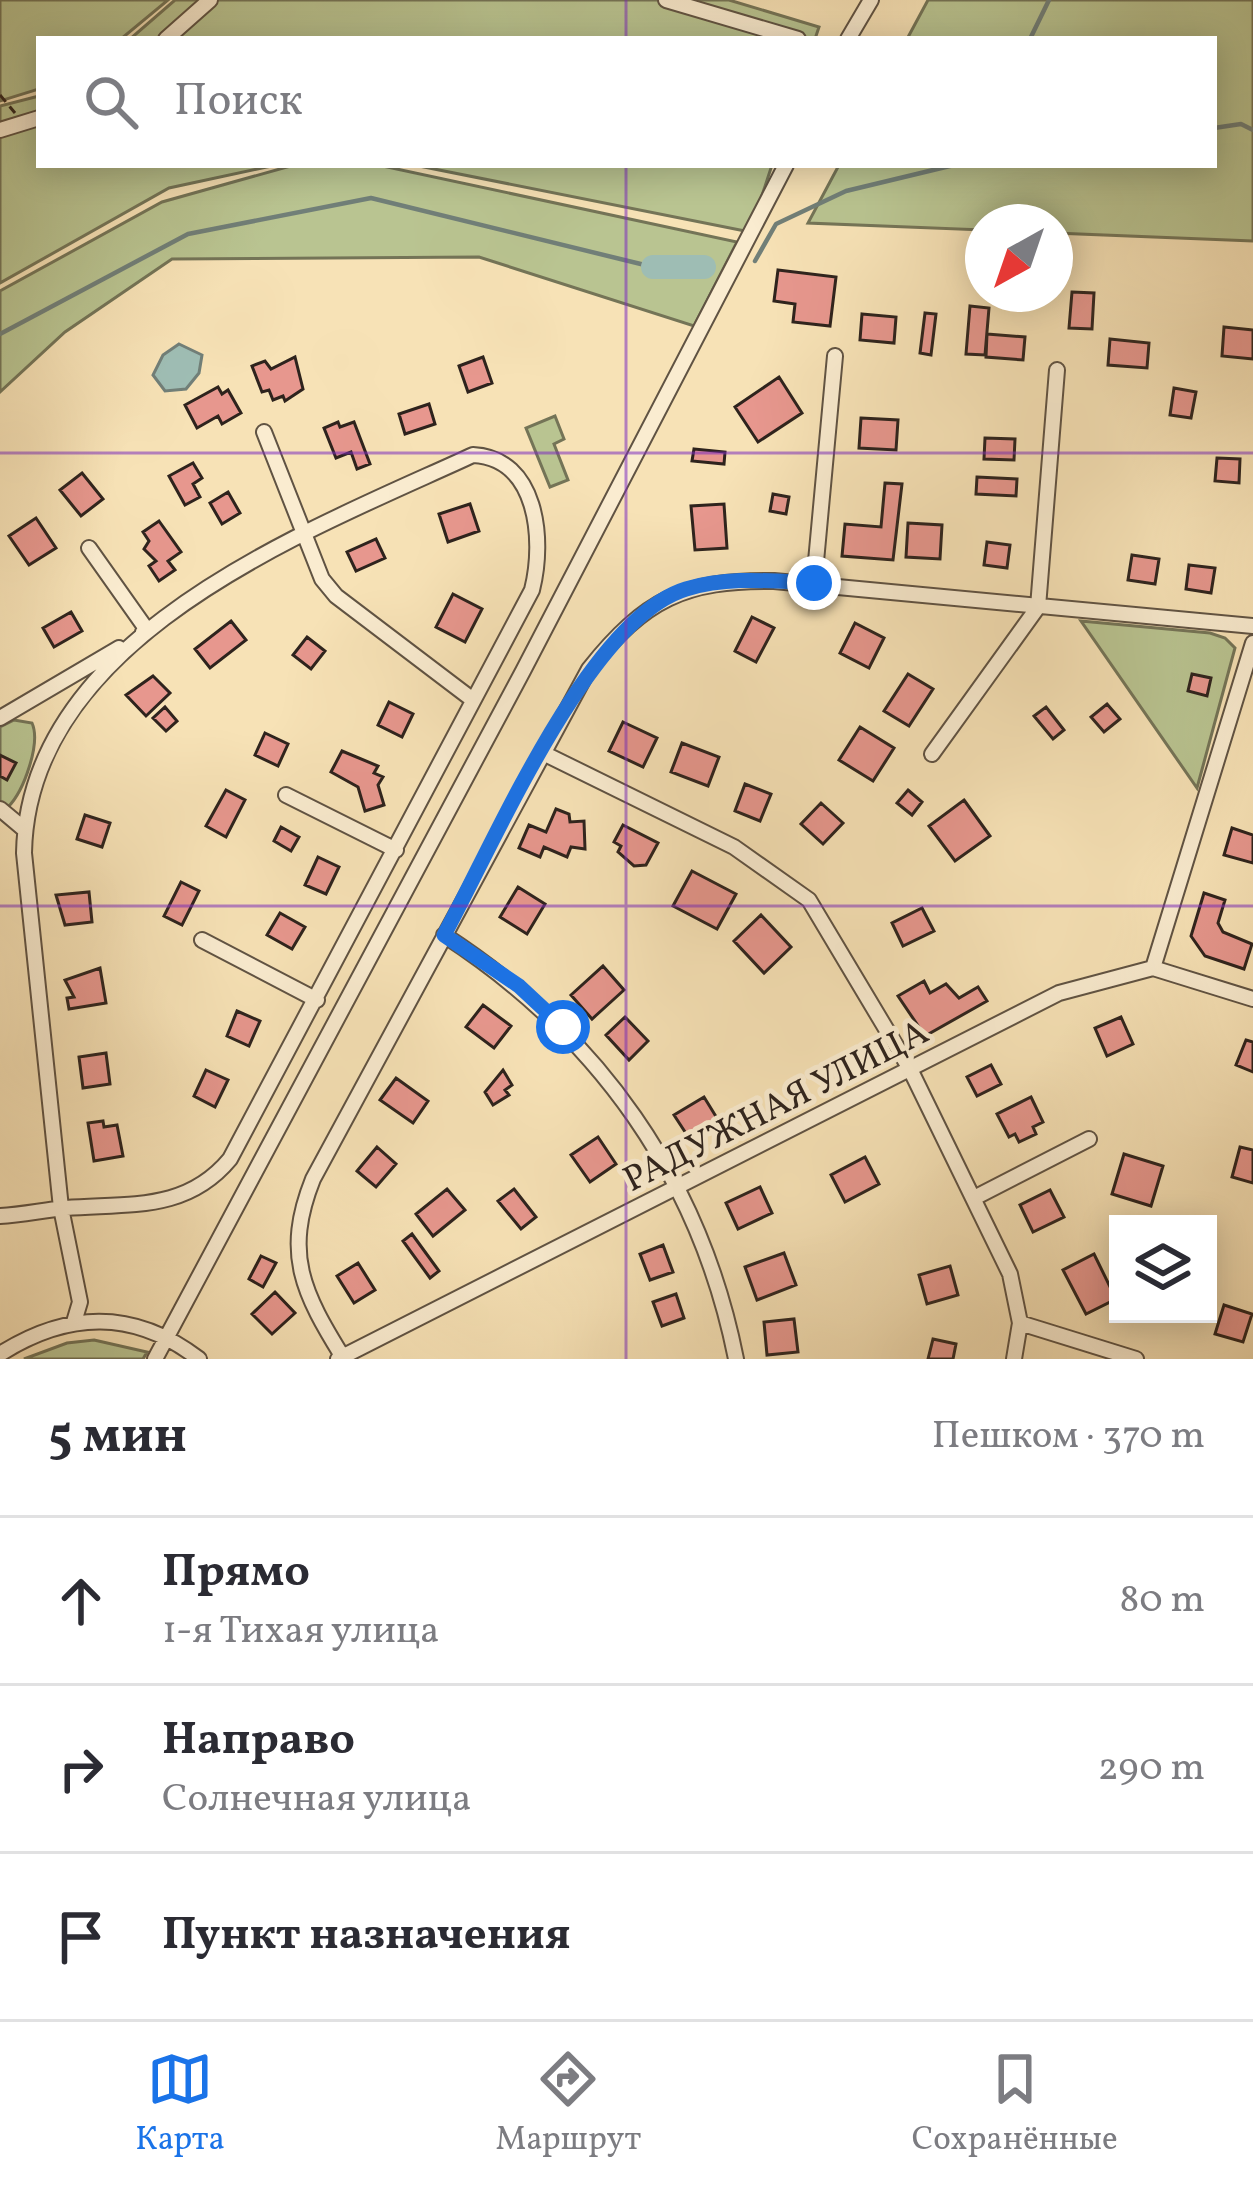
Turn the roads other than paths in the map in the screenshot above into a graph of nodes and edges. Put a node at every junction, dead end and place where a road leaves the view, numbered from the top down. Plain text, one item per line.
1 (210, 0) edge
2 (666, 0) edge
3 (871, 0) edge
4 (169, 36) edge
5 (788, 36) edge
6 (850, 36) edge
7 (32, 121) edge
8 (0, 130) edge
9 (784, 168) edge
10 (835, 356) dead end
11 (1057, 370) dead end
12 (264, 432) dead end
13 (303, 534) junction
14 (89, 548) dead end
15 (814, 583) junction
16 (1038, 607) junction
17 (1253, 626) edge
18 (147, 630) junction
19 (1253, 643) edge
20 (473, 700) junction
21 (0, 718) edge
22 (543, 753) junction
23 (932, 754) dead end
24 (286, 795) dead end
25 (0, 809) edge
26 (24, 829) junction
27 (396, 850) junction
28 (444, 935) junction
29 (202, 940) dead end
30 (1153, 968) junction
31 (1253, 999) edge
32 (316, 1000) junction
33 (910, 1070) junction
34 (1089, 1138) dead end
35 (680, 1186) junction
36 (974, 1198) junction
37 (61, 1208) junction
38 (0, 1216) edge
39 (74, 1322) junction
40 (1020, 1323) junction
41 (168, 1335) junction
42 (0, 1354) edge
43 (342, 1358) edge
44 (155, 1359) edge
45 (199, 1359) edge
46 (736, 1359) edge
47 (1014, 1359) edge
48 (1136, 1359) edge

1 - 4 street
2 - 5 street
3 - 6 street
7 - 8 street
9 - 41 street
10 - 15 street
11 - 16 street
12 - 13 street
13 - 18 street
13 - 20 street
13 - 20 street
14 - 18 street
15 - 16 street
15 - 22 street
16 - 17 street
16 - 23 street
18 - 21 street
18 - 26 street
19 - 30 street
20 - 27 street
22 - 28 street
22 - 33 street
24 - 27 street
25 - 26 street
26 - 37 street
27 - 32 street
28 - 35 street
28 - 43 street
29 - 32 street
30 - 31 street
30 - 33 street, РАДУЖНАЯ УЛИЦА
32 - 37 street
33 - 35 street, РАДУЖНАЯ УЛИЦА
33 - 36 street
34 - 36 street
35 - 43 street, РАДУЖНАЯ УЛИЦА
35 - 46 street
36 - 40 street
37 - 38 street
37 - 39 street
39 - 41 street
39 - 42 street
40 - 47 street
40 - 48 street
41 - 44 street
41 - 45 street

